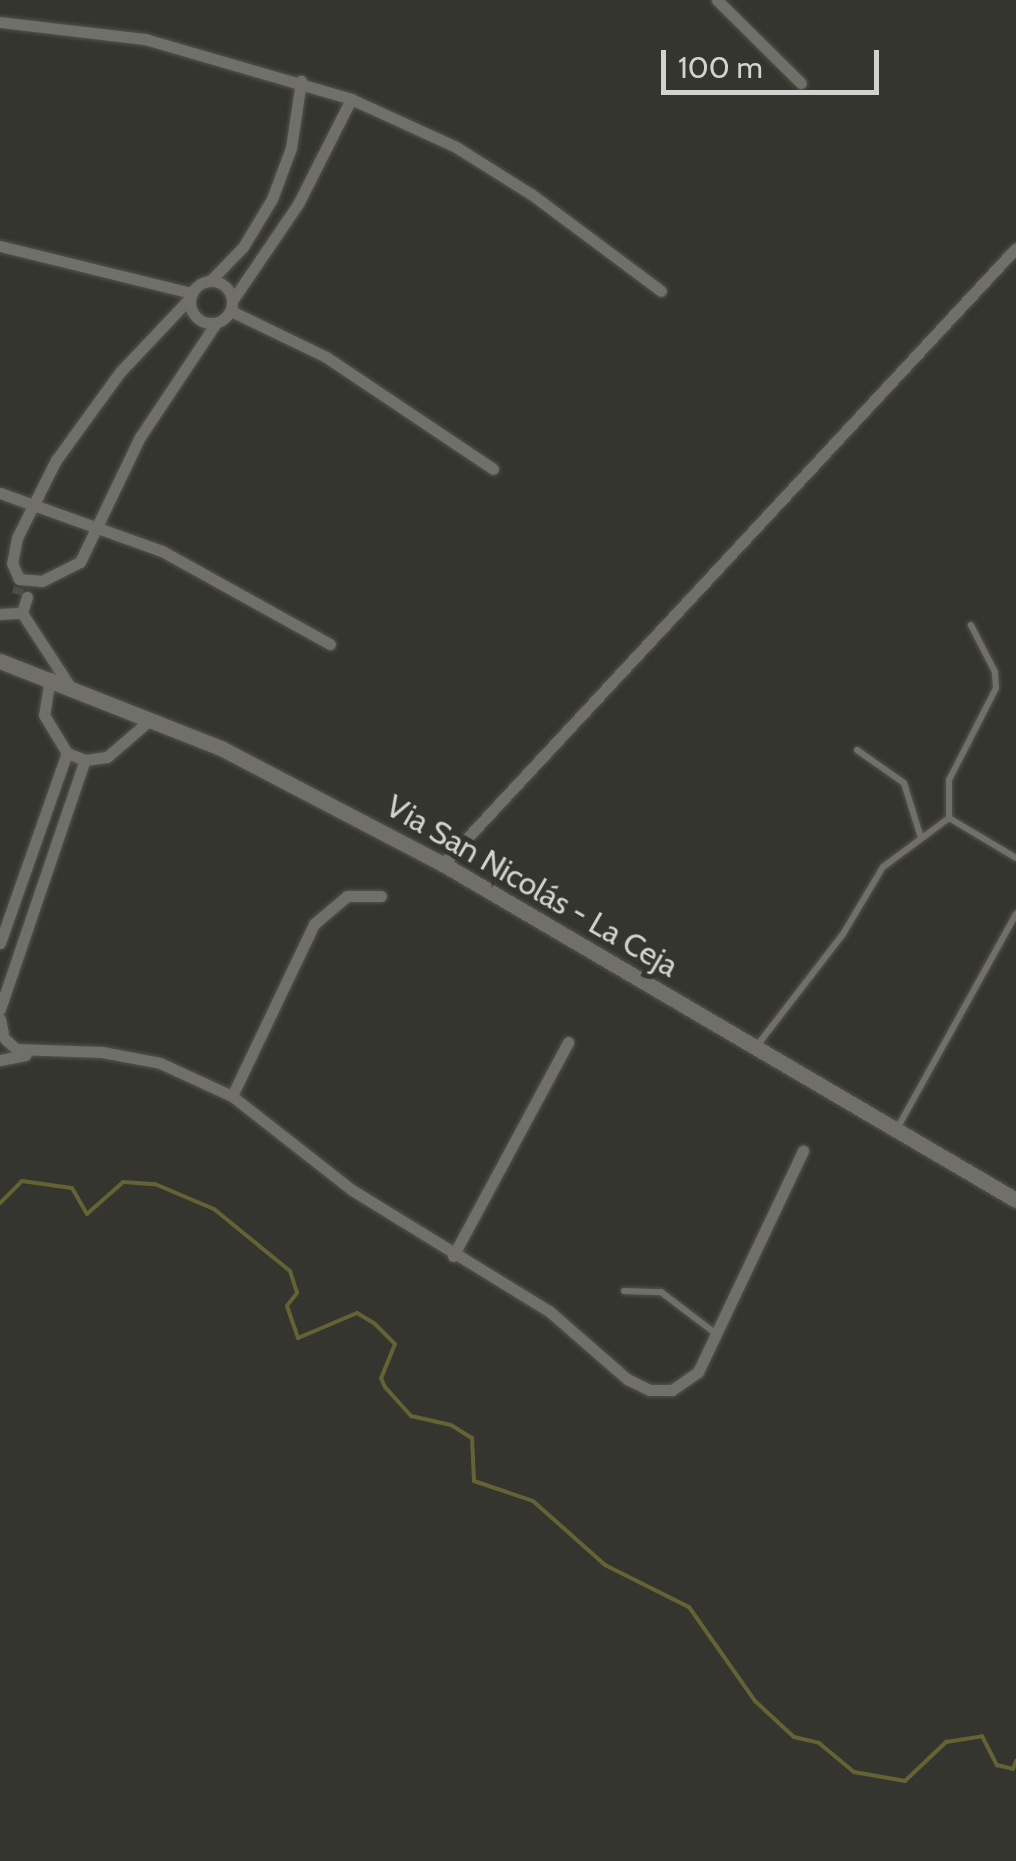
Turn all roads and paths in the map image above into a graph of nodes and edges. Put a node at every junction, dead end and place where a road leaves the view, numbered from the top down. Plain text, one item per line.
1 (717, 0) edge
2 (0, 22) edge
3 (300, 80) junction
4 (801, 83) dead end
5 (350, 99) junction
6 (0, 246) edge
7 (1016, 248) edge
8 (210, 280) junction
9 (661, 290) dead end
10 (191, 296) junction
11 (232, 306) junction
12 (216, 323) junction
13 (493, 469) dead end
14 (0, 493) edge
15 (30, 503) junction
16 (100, 525) junction
17 (24, 588) junction
18 (11, 612) edge
19 (971, 625) dead end
20 (330, 644) dead end
21 (0, 661) edge
22 (50, 678) junction
23 (69, 685) junction
24 (151, 719) junction
25 (858, 750) dead end
26 (67, 753) junction
27 (85, 760) junction
28 (949, 818) junction
29 (922, 838) junction
30 (1016, 858) edge
31 (443, 864) junction
32 (381, 896) dead end
33 (1016, 914) edge
34 (0, 943) edge
35 (0, 1009) edge
36 (0, 1019) edge
37 (3, 1034) edge
38 (568, 1042) dead end
39 (756, 1047) junction
40 (40, 1053) junction
41 (0, 1058) edge
42 (232, 1096) junction
43 (896, 1130) junction
44 (803, 1151) dead end
45 (1016, 1200) edge
46 (453, 1256) junction
47 (624, 1292) dead end
48 (719, 1337) junction

1 - 4 street
2 - 3 street
3 - 5 street
3 - 8 street
5 - 9 street
5 - 11 street
6 - 10 street
7 - 31 street
8 - 10 street
8 - 11 street
10 - 12 street
10 - 15 street
11 - 12 street
11 - 13 street
12 - 16 street
14 - 15 street
15 - 16 street
15 - 17 street
16 - 17 street
16 - 20 street
17 - 18 street
18 - 23 street
19 - 28 lane
21 - 22 street, Via San Nicolás - La Ceja
22 - 23 street, Via San Nicolás - La Ceja
22 - 26 street
23 - 24 street, Via San Nicolás - La Ceja
24 - 27 street
24 - 31 street, Via San Nicolás - La Ceja
25 - 29 lane
26 - 27 street
26 - 34 street
27 - 35 street
28 - 29 lane
28 - 30 lane
29 - 39 lane
31 - 39 street, Via San Nicolás - La Ceja
32 - 42 street
33 - 43 lane
36 - 37 street
37 - 40 street
37 - 41 street
38 - 46 street
39 - 43 street, Via San Nicolás - La Ceja
40 - 41 street
40 - 42 street
42 - 46 street
43 - 45 street, Via San Nicolás - La Ceja
44 - 48 street
46 - 48 street
47 - 48 lane

